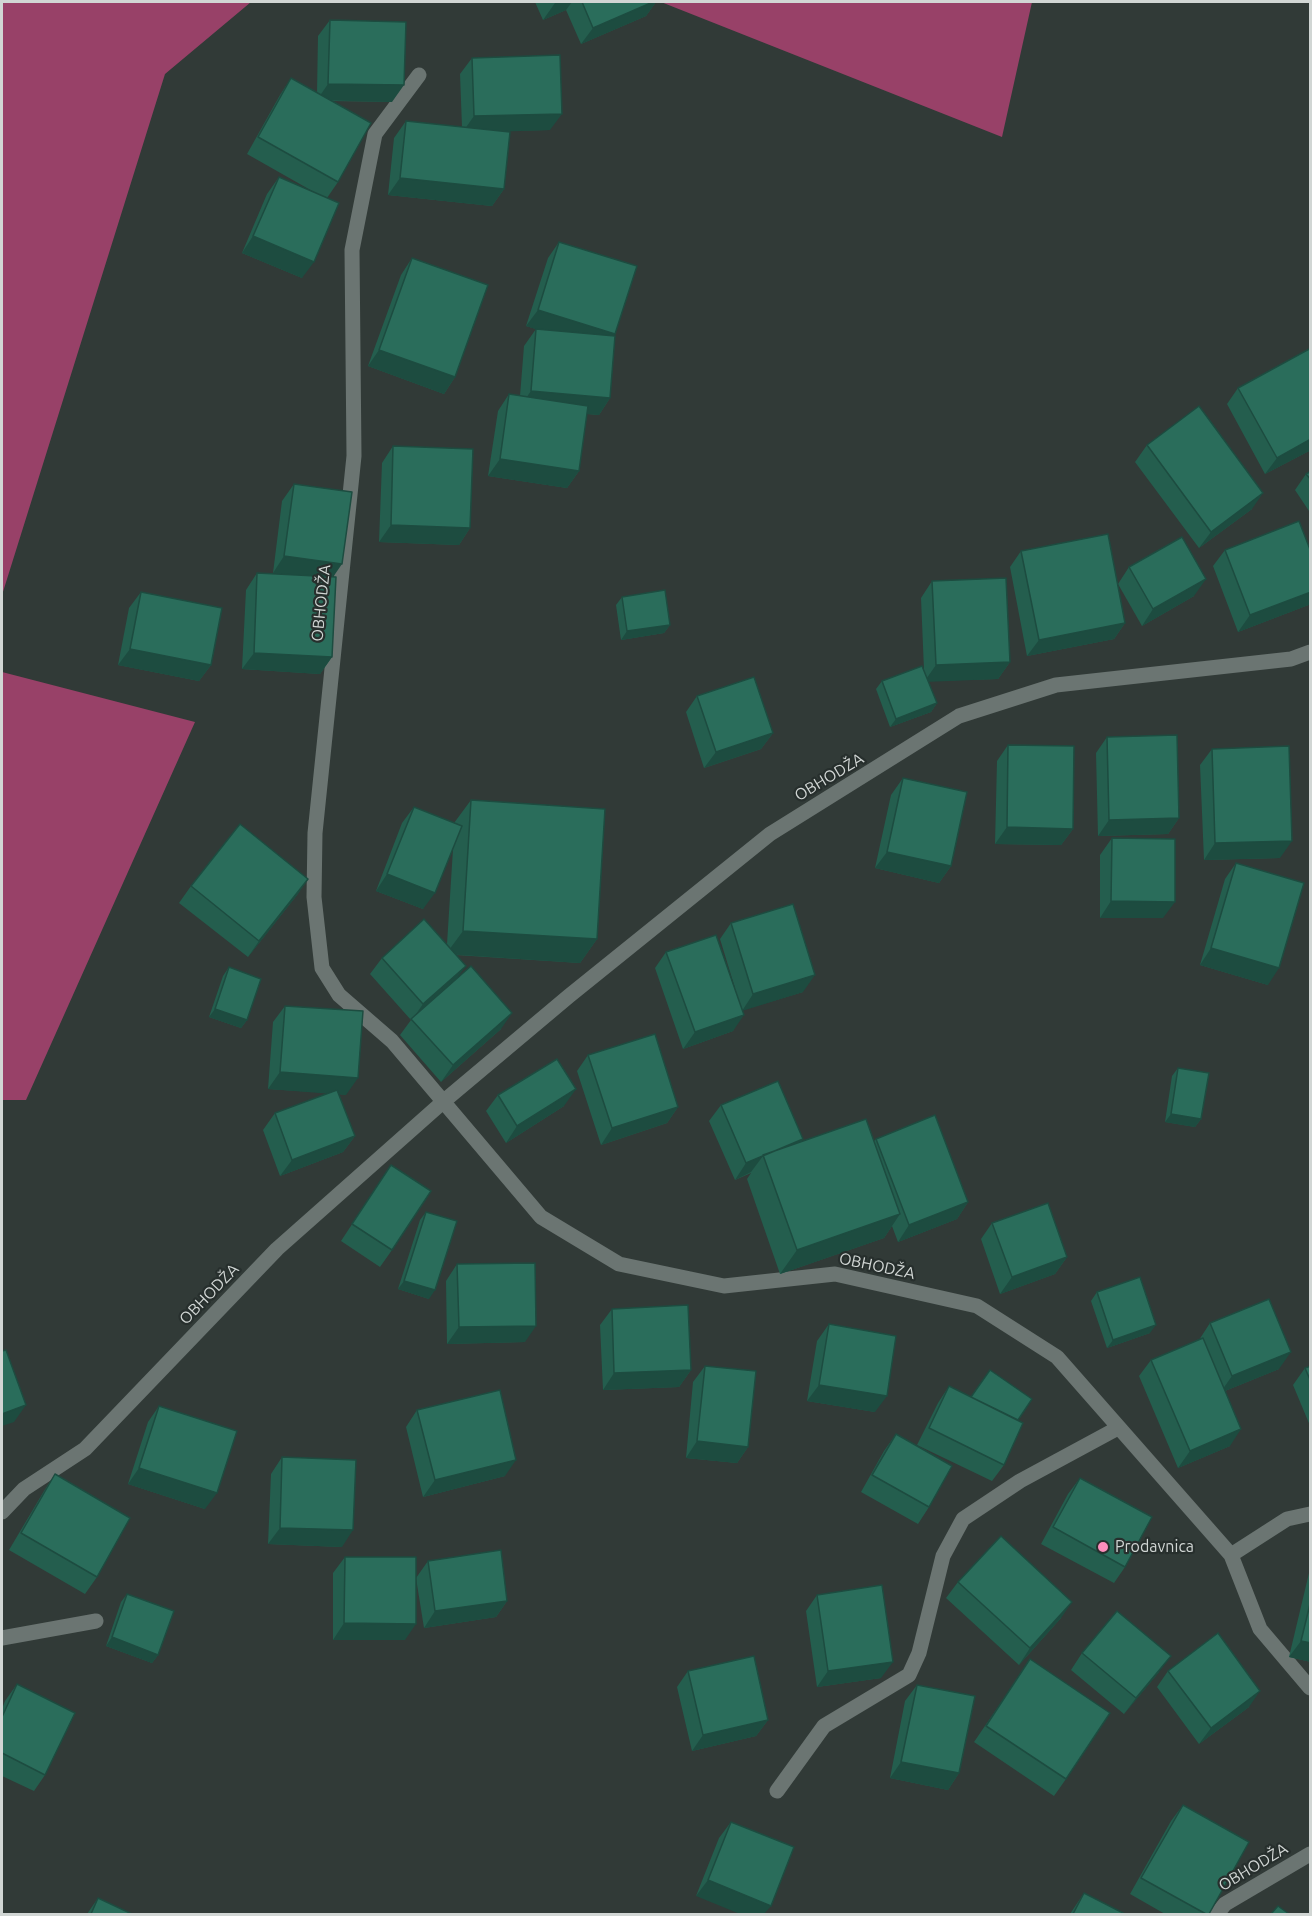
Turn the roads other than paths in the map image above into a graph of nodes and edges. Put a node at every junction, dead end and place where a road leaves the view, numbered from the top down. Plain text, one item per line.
1 (419, 75) dead end
2 (1311, 652) edge
3 (444, 1101) junction
4 (1118, 1428) junction
5 (2, 1512) edge
6 (1311, 1514) edge
7 (1232, 1555) junction
8 (96, 1621) dead end
9 (2, 1638) edge
10 (1311, 1688) edge
11 (777, 1791) dead end
12 (1311, 1854) edge
13 (1217, 1914) edge

1 - 3 street, OBHODŽA
2 - 3 street, OBHODŽA
3 - 4 street, OBHODŽA
3 - 5 street, OBHODŽA
4 - 7 street, OBHODŽA
4 - 11 street
6 - 7 street
7 - 10 street, OBHODŽA
8 - 9 street
12 - 13 street, OBHODŽA

